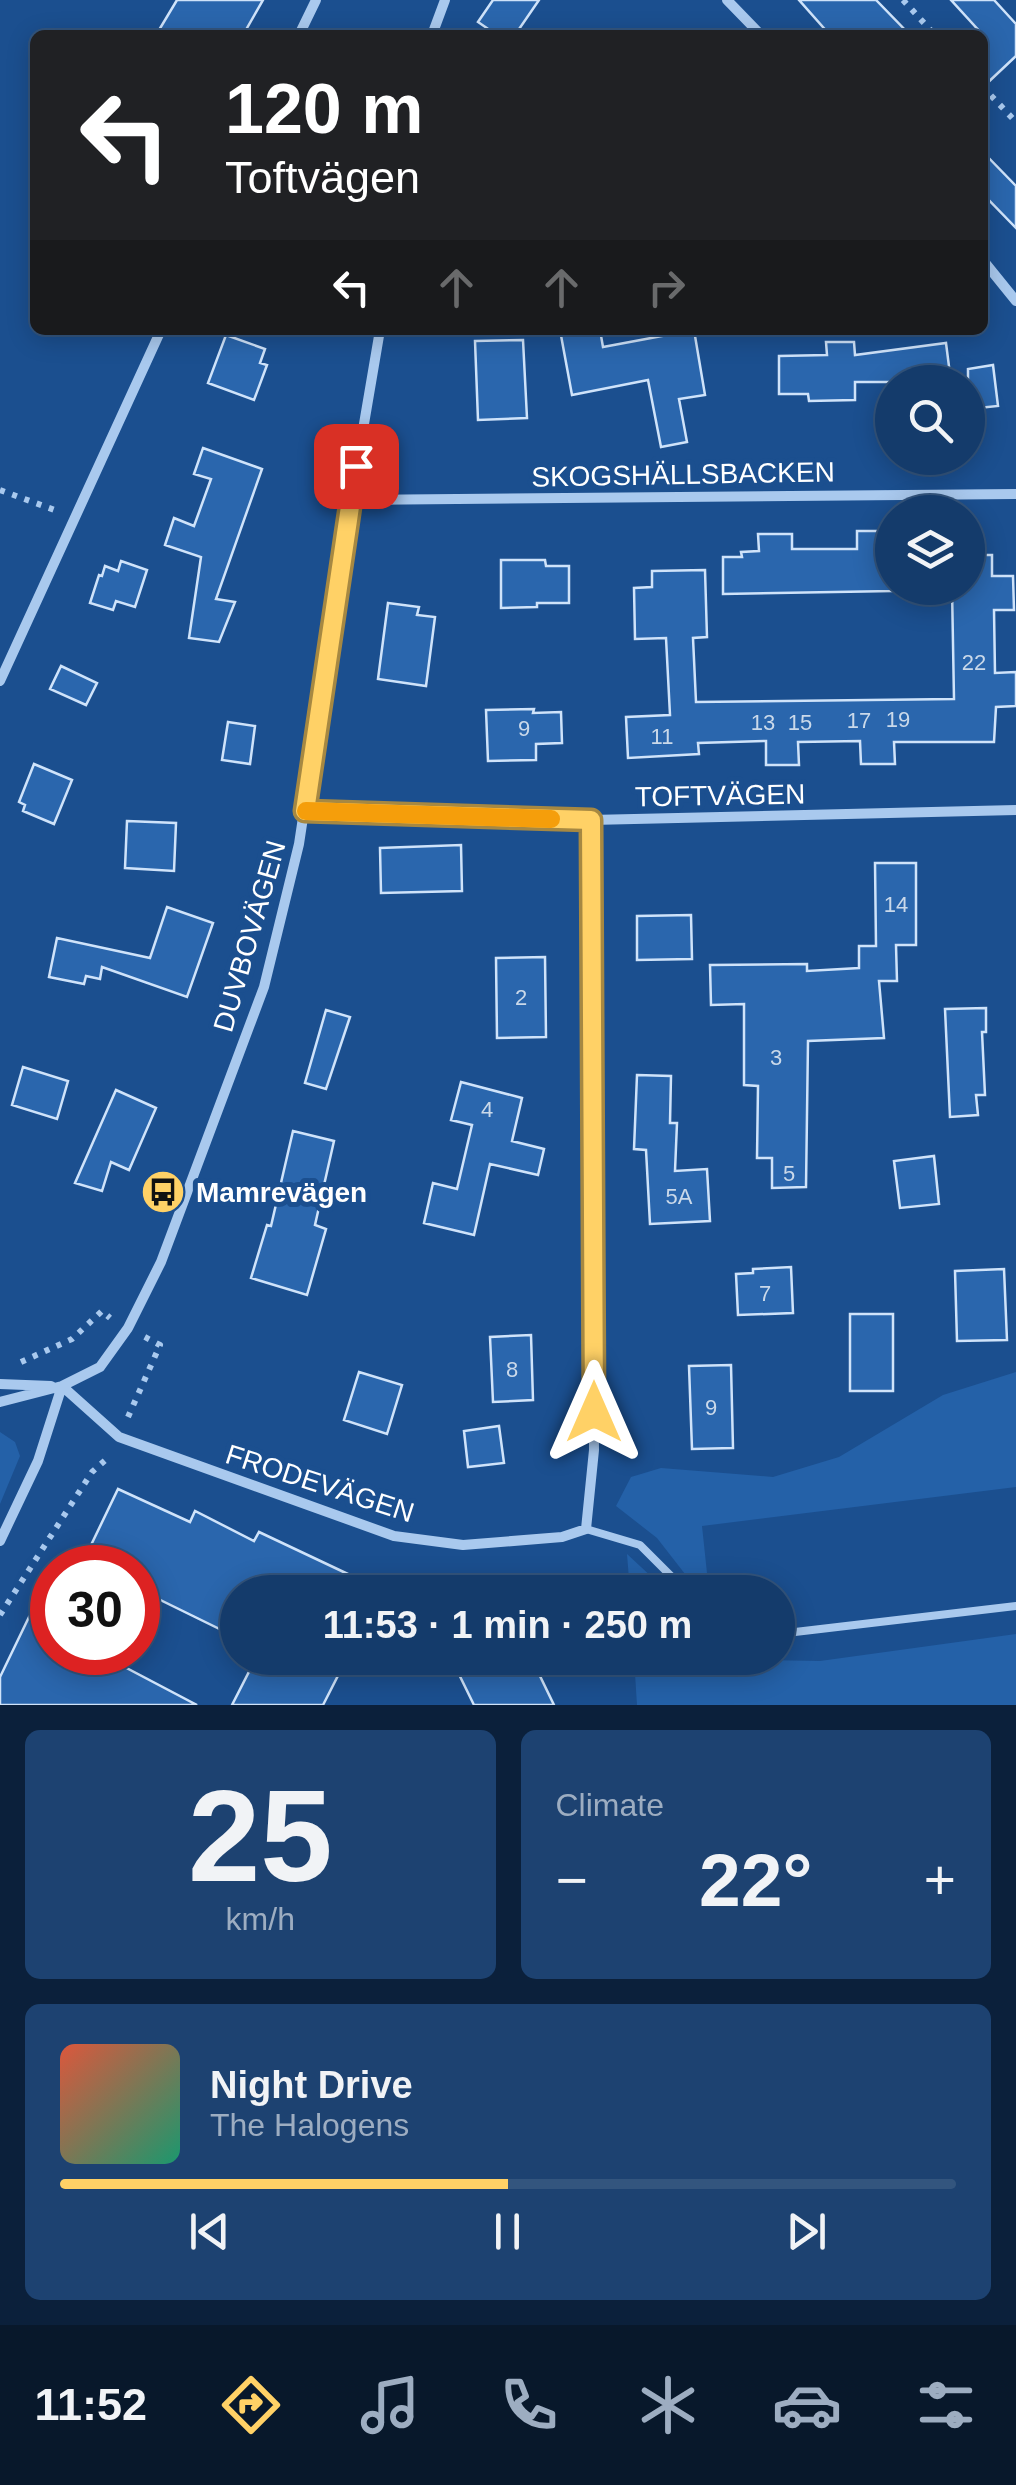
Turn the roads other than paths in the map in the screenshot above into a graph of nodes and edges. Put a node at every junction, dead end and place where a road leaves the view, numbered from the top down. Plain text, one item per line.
1 (316, 0) edge
2 (445, 0) edge
3 (727, 0) edge
4 (302, 30) edge
5 (434, 30) edge
6 (756, 30) edge
7 (988, 266) edge
8 (1016, 301) edge
9 (158, 335) edge
10 (379, 335) edge
11 (1016, 494) edge
12 (350, 500) junction
13 (0, 681) edge
14 (1016, 810) edge
15 (305, 811) junction
16 (591, 820) junction
17 (0, 1384) edge
18 (62, 1386) junction
19 (0, 1402) edge
20 (586, 1529) junction
21 (0, 1541) edge
22 (670, 1575) edge
23 (1016, 1606) edge
24 (795, 1632) edge

1 - 4 street
2 - 5 street
3 - 6 street
7 - 8 street
9 - 13 street
10 - 12 street, DUVBOVÄGEN
11 - 12 street, SKOGSHÄLLSBACKEN
12 - 15 street, DUVBOVÄGEN
14 - 16 street, TOFTVÄGEN
15 - 16 street, TOFTVÄGEN
15 - 18 street, DUVBOVÄGEN
16 - 20 street
17 - 18 street
18 - 19 street, DUVBOVÄGEN
18 - 20 street, FRODEVÄGEN
18 - 21 street
20 - 22 lane
23 - 24 lane

